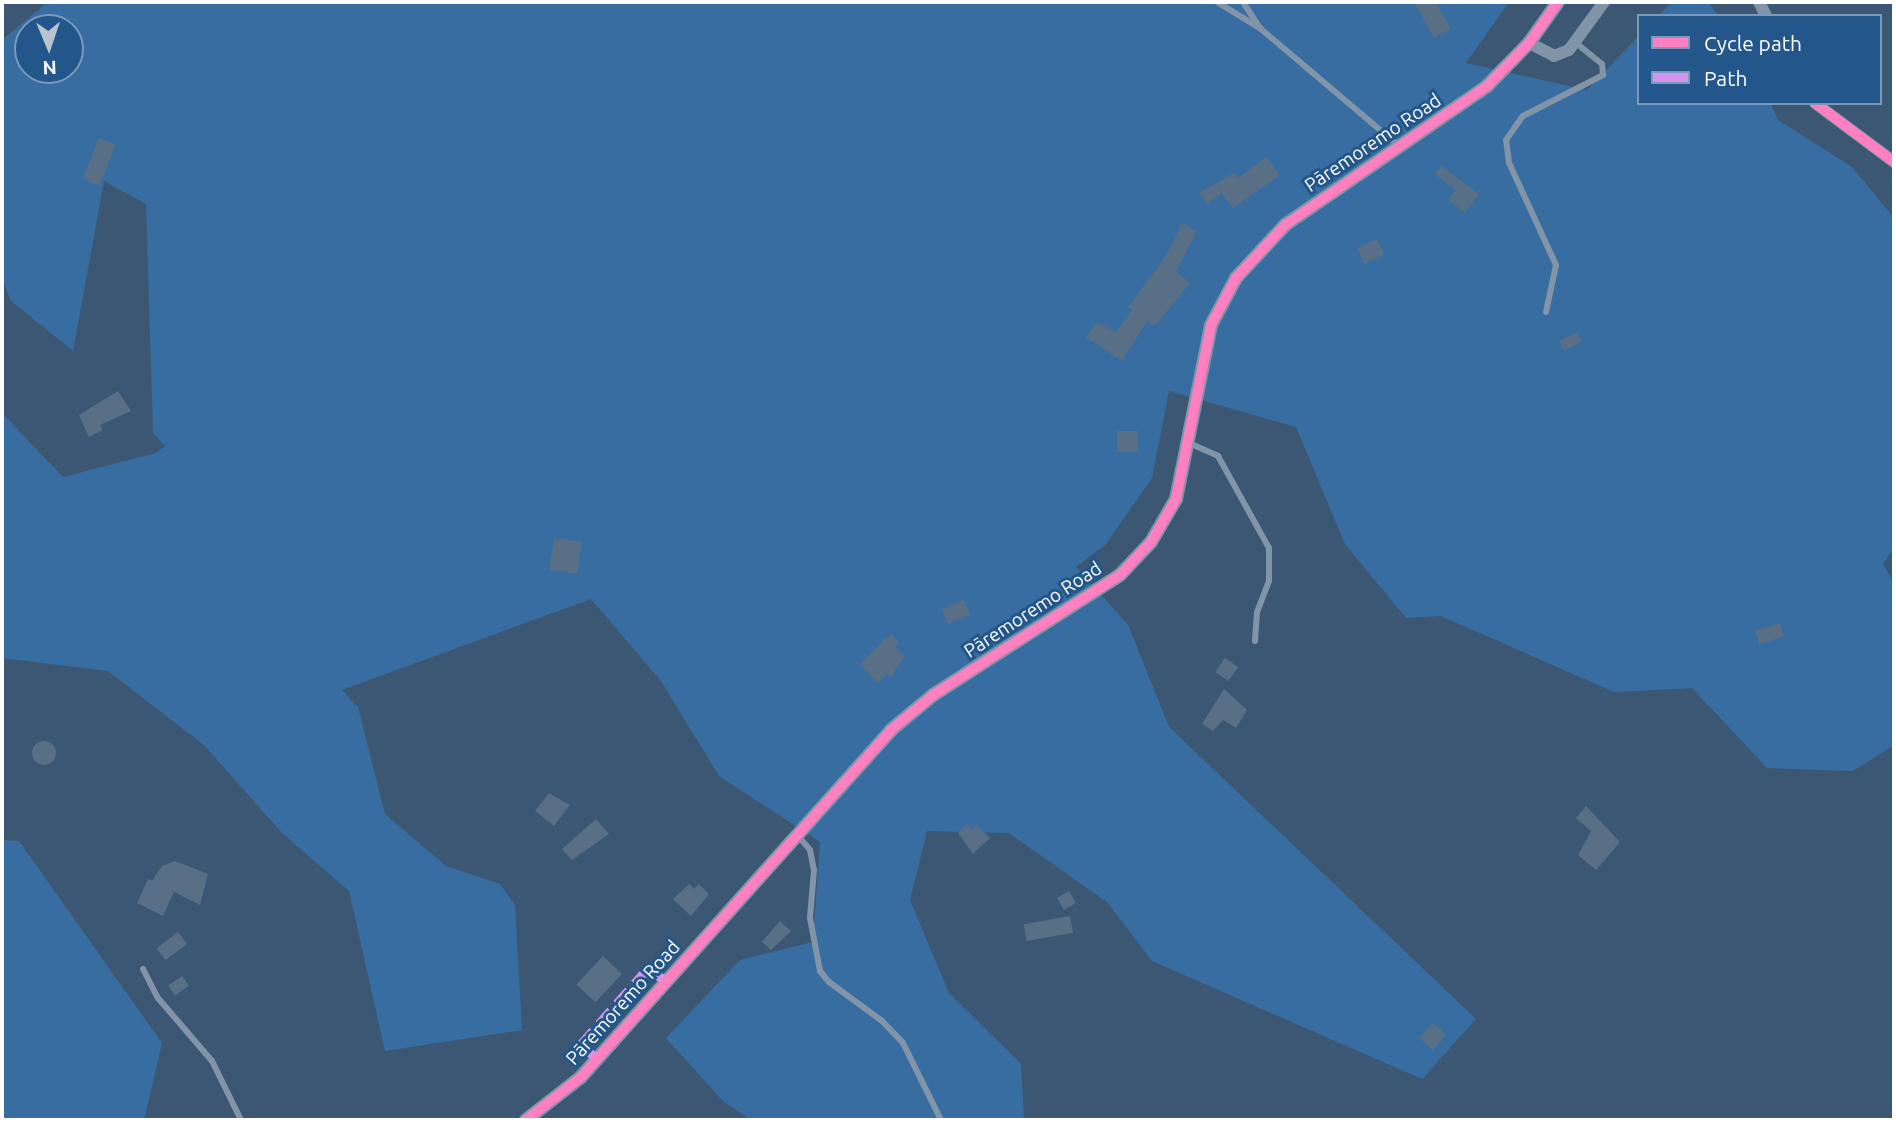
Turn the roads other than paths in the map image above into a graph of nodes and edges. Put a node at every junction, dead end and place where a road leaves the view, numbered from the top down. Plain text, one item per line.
1 (1217, 2) edge
2 (1243, 2) edge
3 (1558, 2) edge
4 (1604, 2) edge
5 (1261, 29) junction
6 (1529, 43) junction
7 (1577, 44) junction
8 (1818, 105) edge
9 (1400, 146) junction
10 (1894, 162) edge
11 (1546, 312) dead end
12 (1189, 443) junction
13 (1255, 640) dead end
14 (799, 836) junction
15 (144, 969) dead end
16 (241, 1120) edge
17 (526, 1120) edge
18 (941, 1120) edge

1 - 5 lane
2 - 5 lane
3 - 6 street, Pāremoremo Road
4 - 7 street
5 - 9 lane
6 - 7 street
6 - 9 street, Pāremoremo Road
7 - 11 lane
8 - 10 street
9 - 12 street, Pāremoremo Road
12 - 13 lane
12 - 14 street, Pāremoremo Road
14 - 17 street, Pāremoremo Road
14 - 18 lane
15 - 16 lane

